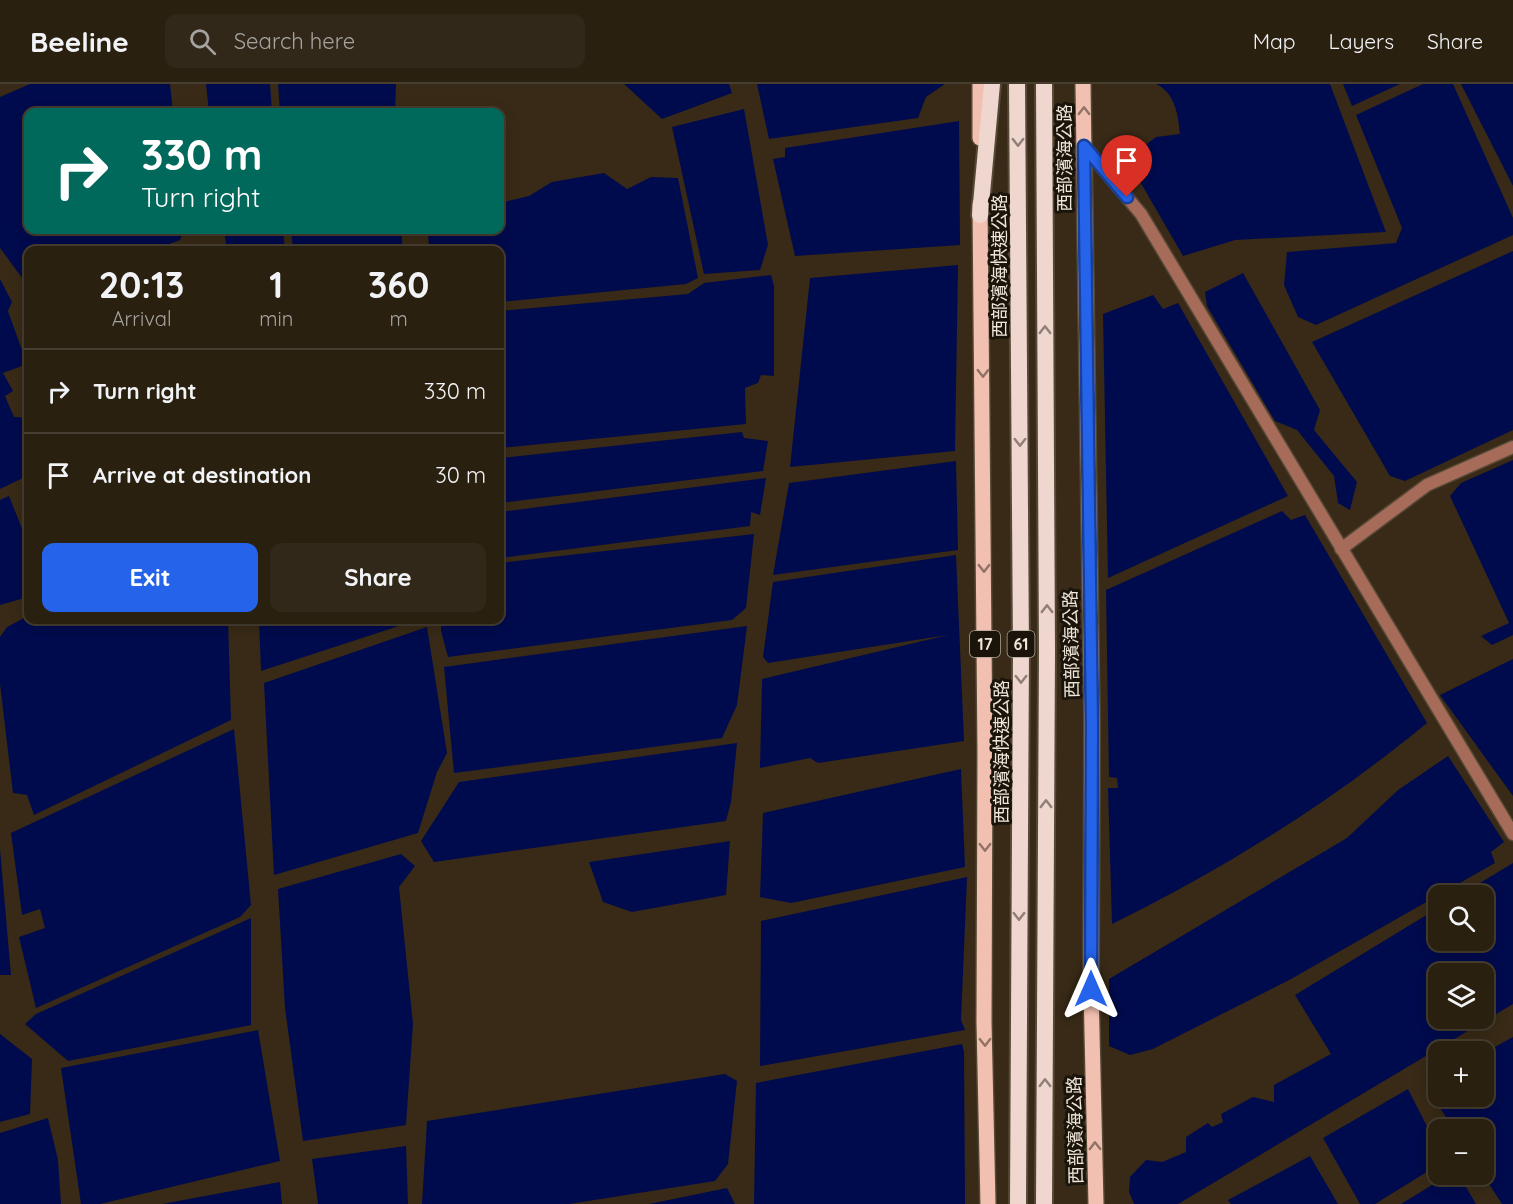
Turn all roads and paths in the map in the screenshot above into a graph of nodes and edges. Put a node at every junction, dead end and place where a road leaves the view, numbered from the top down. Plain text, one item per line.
1 (980, 84) edge
2 (992, 84) edge
3 (1017, 84) edge
4 (1044, 84) edge
5 (1083, 84) edge
6 (1084, 146) junction
7 (981, 215) junction
8 (1513, 447) edge
9 (1341, 549) junction
10 (1513, 834) edge
11 (988, 1204) edge
12 (1018, 1204) edge
13 (1044, 1204) edge
14 (1096, 1204) edge

1 - 7 main road, 17
2 - 7 highway
3 -> 12 highway, 西部濱海快速公路 / 61
13 -> 4 highway, 61
6 -> 5 main road, 西部濱海公路
6 - 9 street
14 -> 6 main road, 西部濱海公路
7 -> 11 main road, 17
8 - 9 street
9 - 10 street

